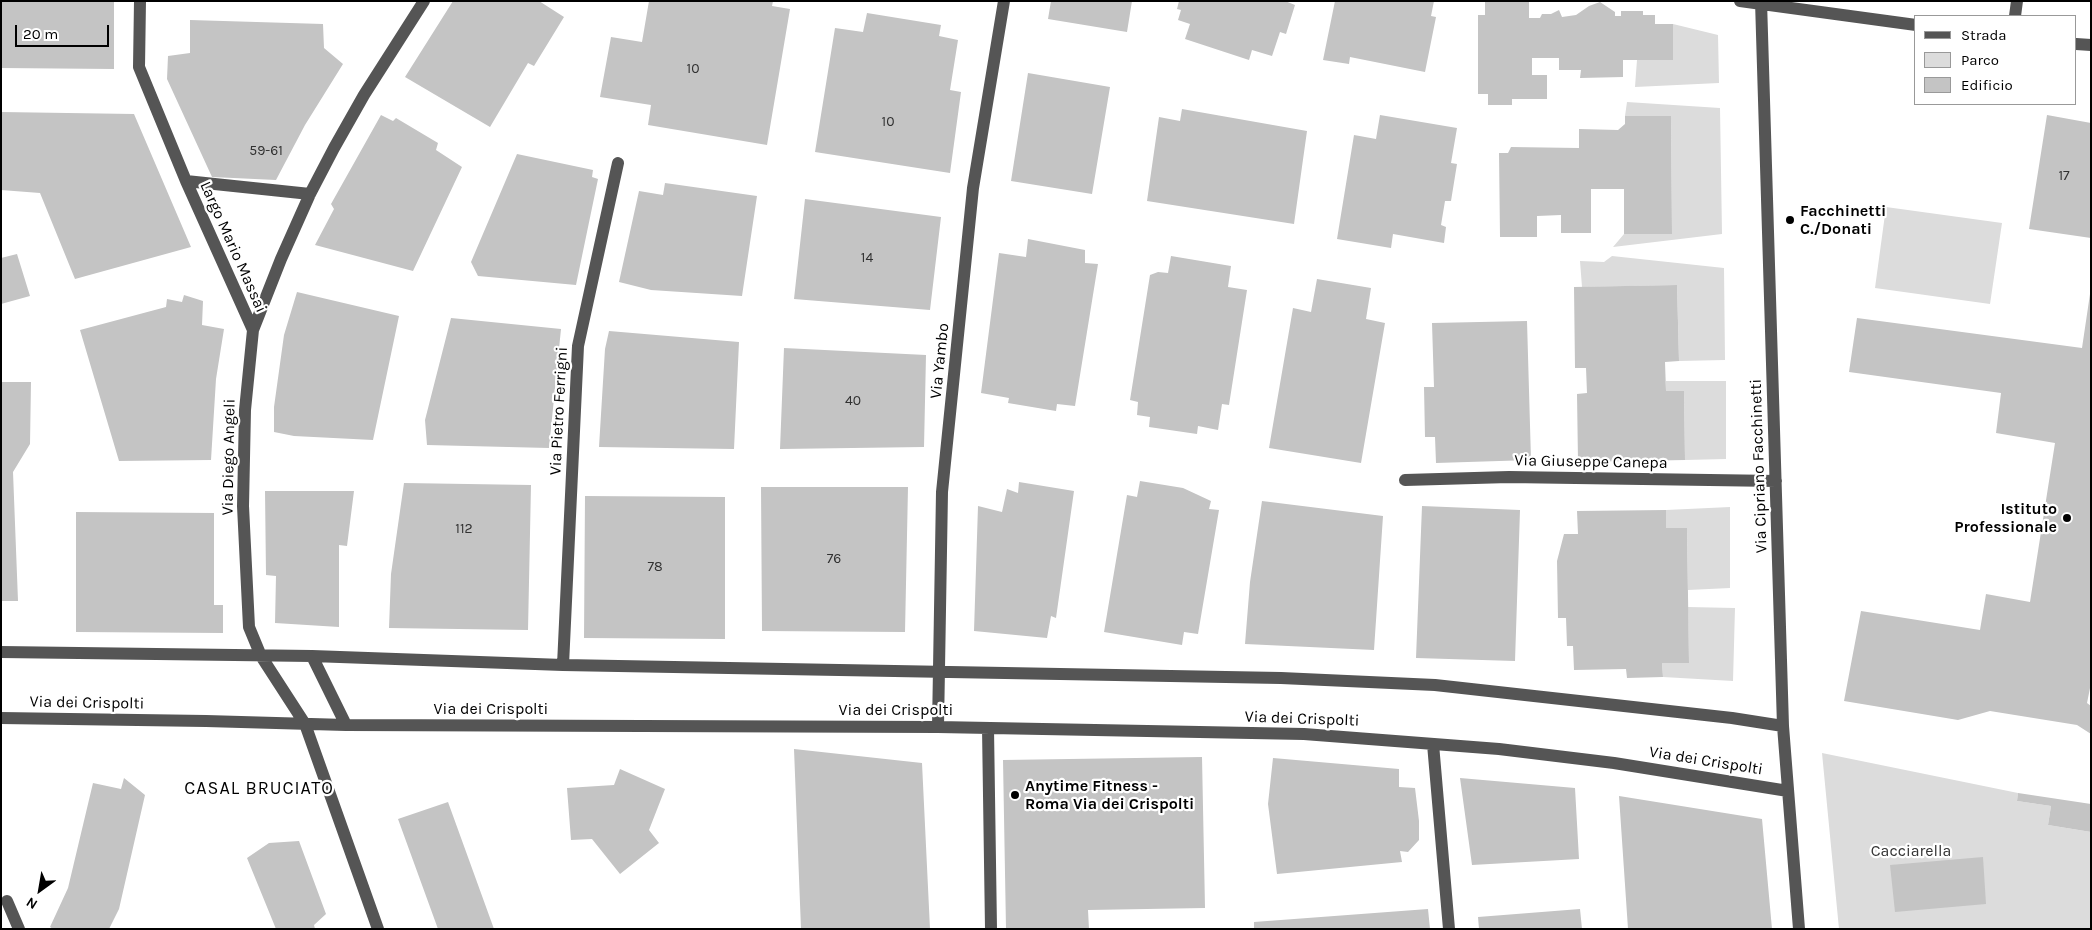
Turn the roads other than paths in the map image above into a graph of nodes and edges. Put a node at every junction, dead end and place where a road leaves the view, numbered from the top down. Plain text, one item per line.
1 (140, 1) edge
2 (424, 1) edge
3 (1004, 1) edge
4 (1740, 1) edge
5 (2016, 1) edge
6 (1761, 3) edge
7 (2015, 15) edge
8 (1914, 25) edge
9 (2077, 44) edge
10 (2091, 45) edge
11 (618, 163) dead end
12 (186, 181) junction
13 (310, 194) junction
14 (253, 330) junction
15 (1405, 480) dead end
16 (1776, 481) junction
17 (1, 652) edge
18 (262, 656) junction
19 (312, 656) junction
20 (563, 665) junction
21 (939, 671) junction
22 (1, 718) edge
23 (305, 724) junction
24 (346, 725) junction
25 (1783, 726) junction
26 (938, 727) junction
27 (988, 728) junction
28 (1433, 744) junction
29 (1788, 791) junction
30 (7, 901) dead end
31 (19, 929) edge
32 (378, 929) edge
33 (991, 929) edge
34 (1449, 929) edge
35 (1799, 929) edge

1 - 12 street
2 - 13 street, Via Diego Angeli
3 - 21 street, Via Yambo
4 - 6 street
5 - 7 street
6 - 8 street
6 - 16 street, Via Cipriano Facchinetti
9 - 10 street
11 - 20 street, Via Pietro Ferrigni
12 - 13 street, Largo Mario Massai
12 - 14 street, Largo Mario Massai
13 - 14 street, Via Diego Angeli
14 - 18 street, Via Diego Angeli
15 - 16 street, Via Giuseppe Canepa
16 - 25 street, Via Cipriano Facchinetti
17 - 18 street
18 - 19 street
18 - 23 street, Via Diego Angeli
19 - 20 street
19 - 24 street
20 - 21 street
21 - 25 street
21 - 26 street, Via Yambo
22 - 23 street, Via dei Crispolti
23 - 24 street, Via dei Crispolti
23 - 32 street, Via Diego Angeli
24 - 26 street, Via dei Crispolti
25 - 29 street, Via Cipriano Facchinetti
26 - 27 street, Via dei Crispolti
27 - 28 street, Via dei Crispolti
27 - 33 street
28 - 29 street, Via dei Crispolti
28 - 34 street
29 - 35 street, Via Cipriano Facchinetti
30 - 31 street

